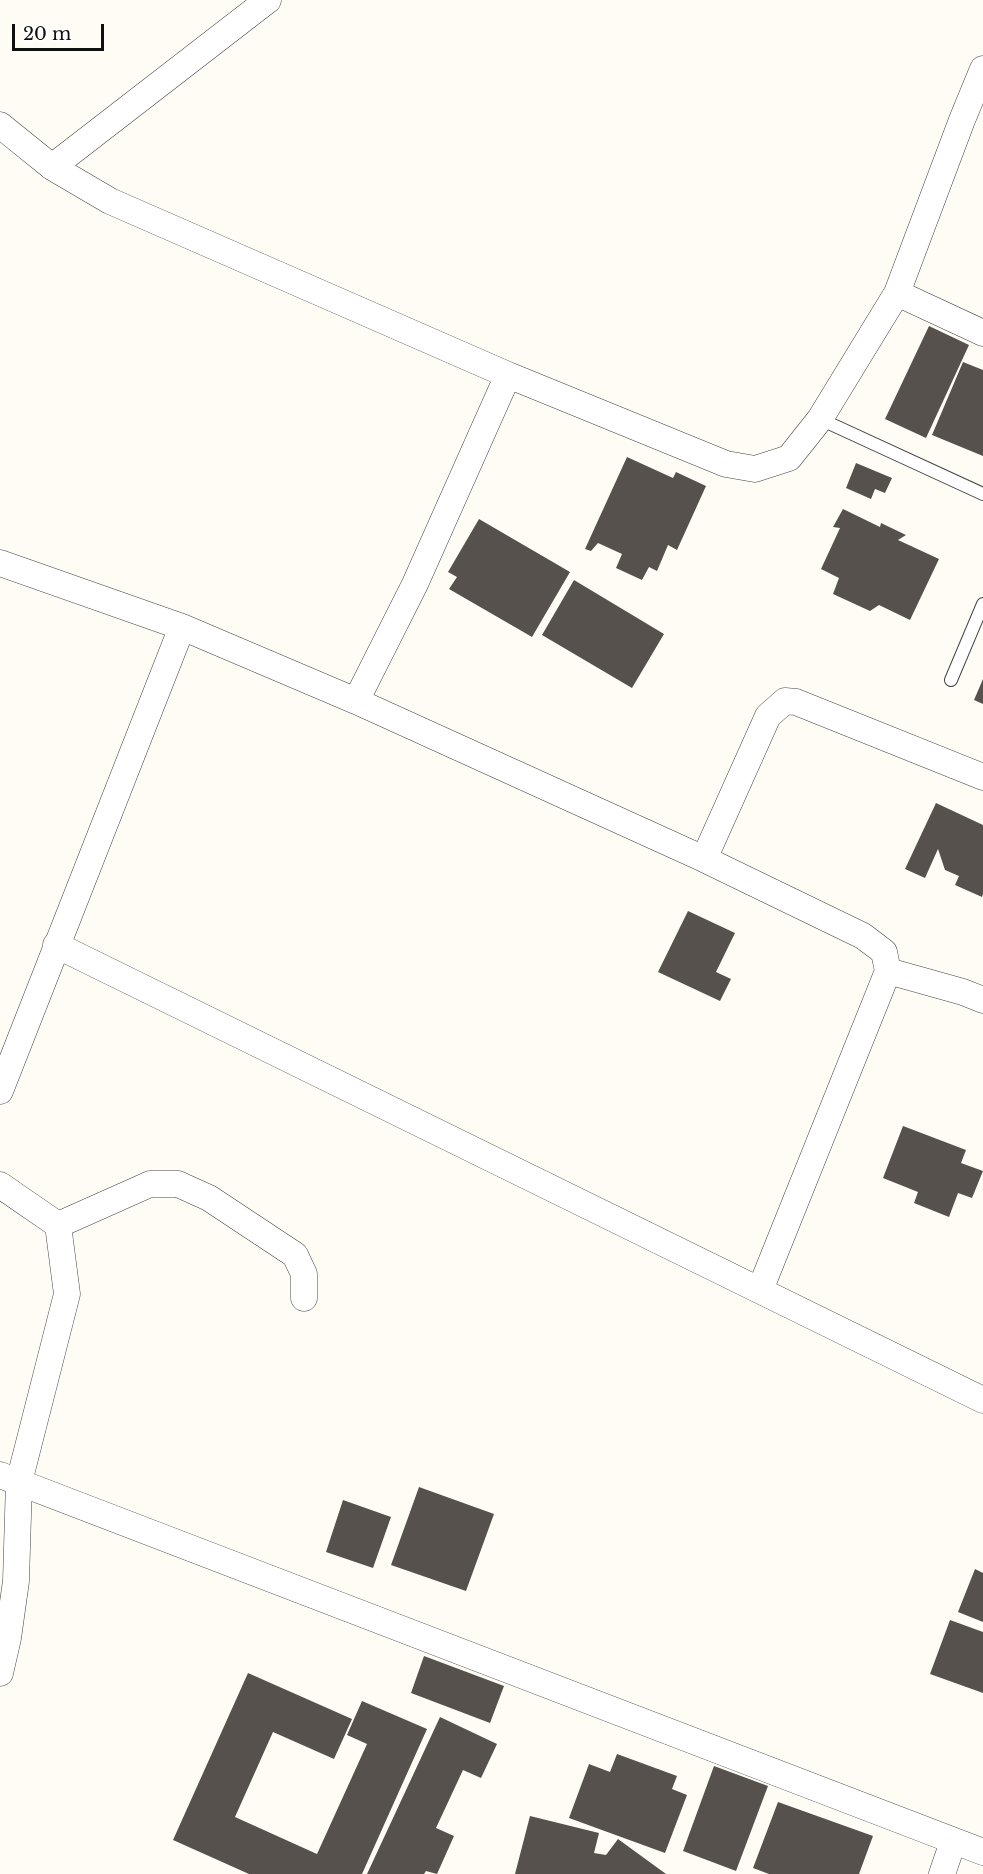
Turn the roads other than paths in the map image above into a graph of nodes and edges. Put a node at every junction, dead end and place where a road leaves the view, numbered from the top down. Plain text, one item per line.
1 (268, 0) edge
2 (983, 69) edge
3 (0, 125) edge
4 (52, 167) junction
5 (897, 293) junction
6 (983, 333) edge
7 (508, 375) junction
8 (820, 419) junction
9 (983, 494) edge
10 (0, 563) edge
11 (983, 604) edge
12 (182, 627) junction
13 (951, 680) dead end
14 (356, 701) junction
15 (983, 777) edge
16 (704, 859) junction
17 (56, 945) junction
18 (888, 971) junction
19 (983, 1000) edge
20 (0, 1091) edge
21 (0, 1185) edge
22 (58, 1225) junction
23 (760, 1290) junction
24 (304, 1298) dead end
25 (983, 1400) edge
26 (9, 1478) edge
27 (0, 1673) edge
28 (953, 1842) junction
29 (983, 1852) edge
30 (942, 1874) edge

1 - 4 street
2 - 5 street
3 - 4 street
4 - 7 street
5 - 6 street
5 - 8 street
7 - 8 street
7 - 14 street
8 - 9 lane
10 - 12 street
11 - 13 lane
12 - 14 street
12 - 17 street
14 - 16 street
15 - 16 street
16 - 18 street
17 - 20 street
17 - 23 street
18 - 19 street
18 - 23 street
21 - 22 street
22 - 24 street
22 - 26 street
23 - 25 street
26 - 27 street
26 - 28 street
28 - 29 street
28 - 30 street

